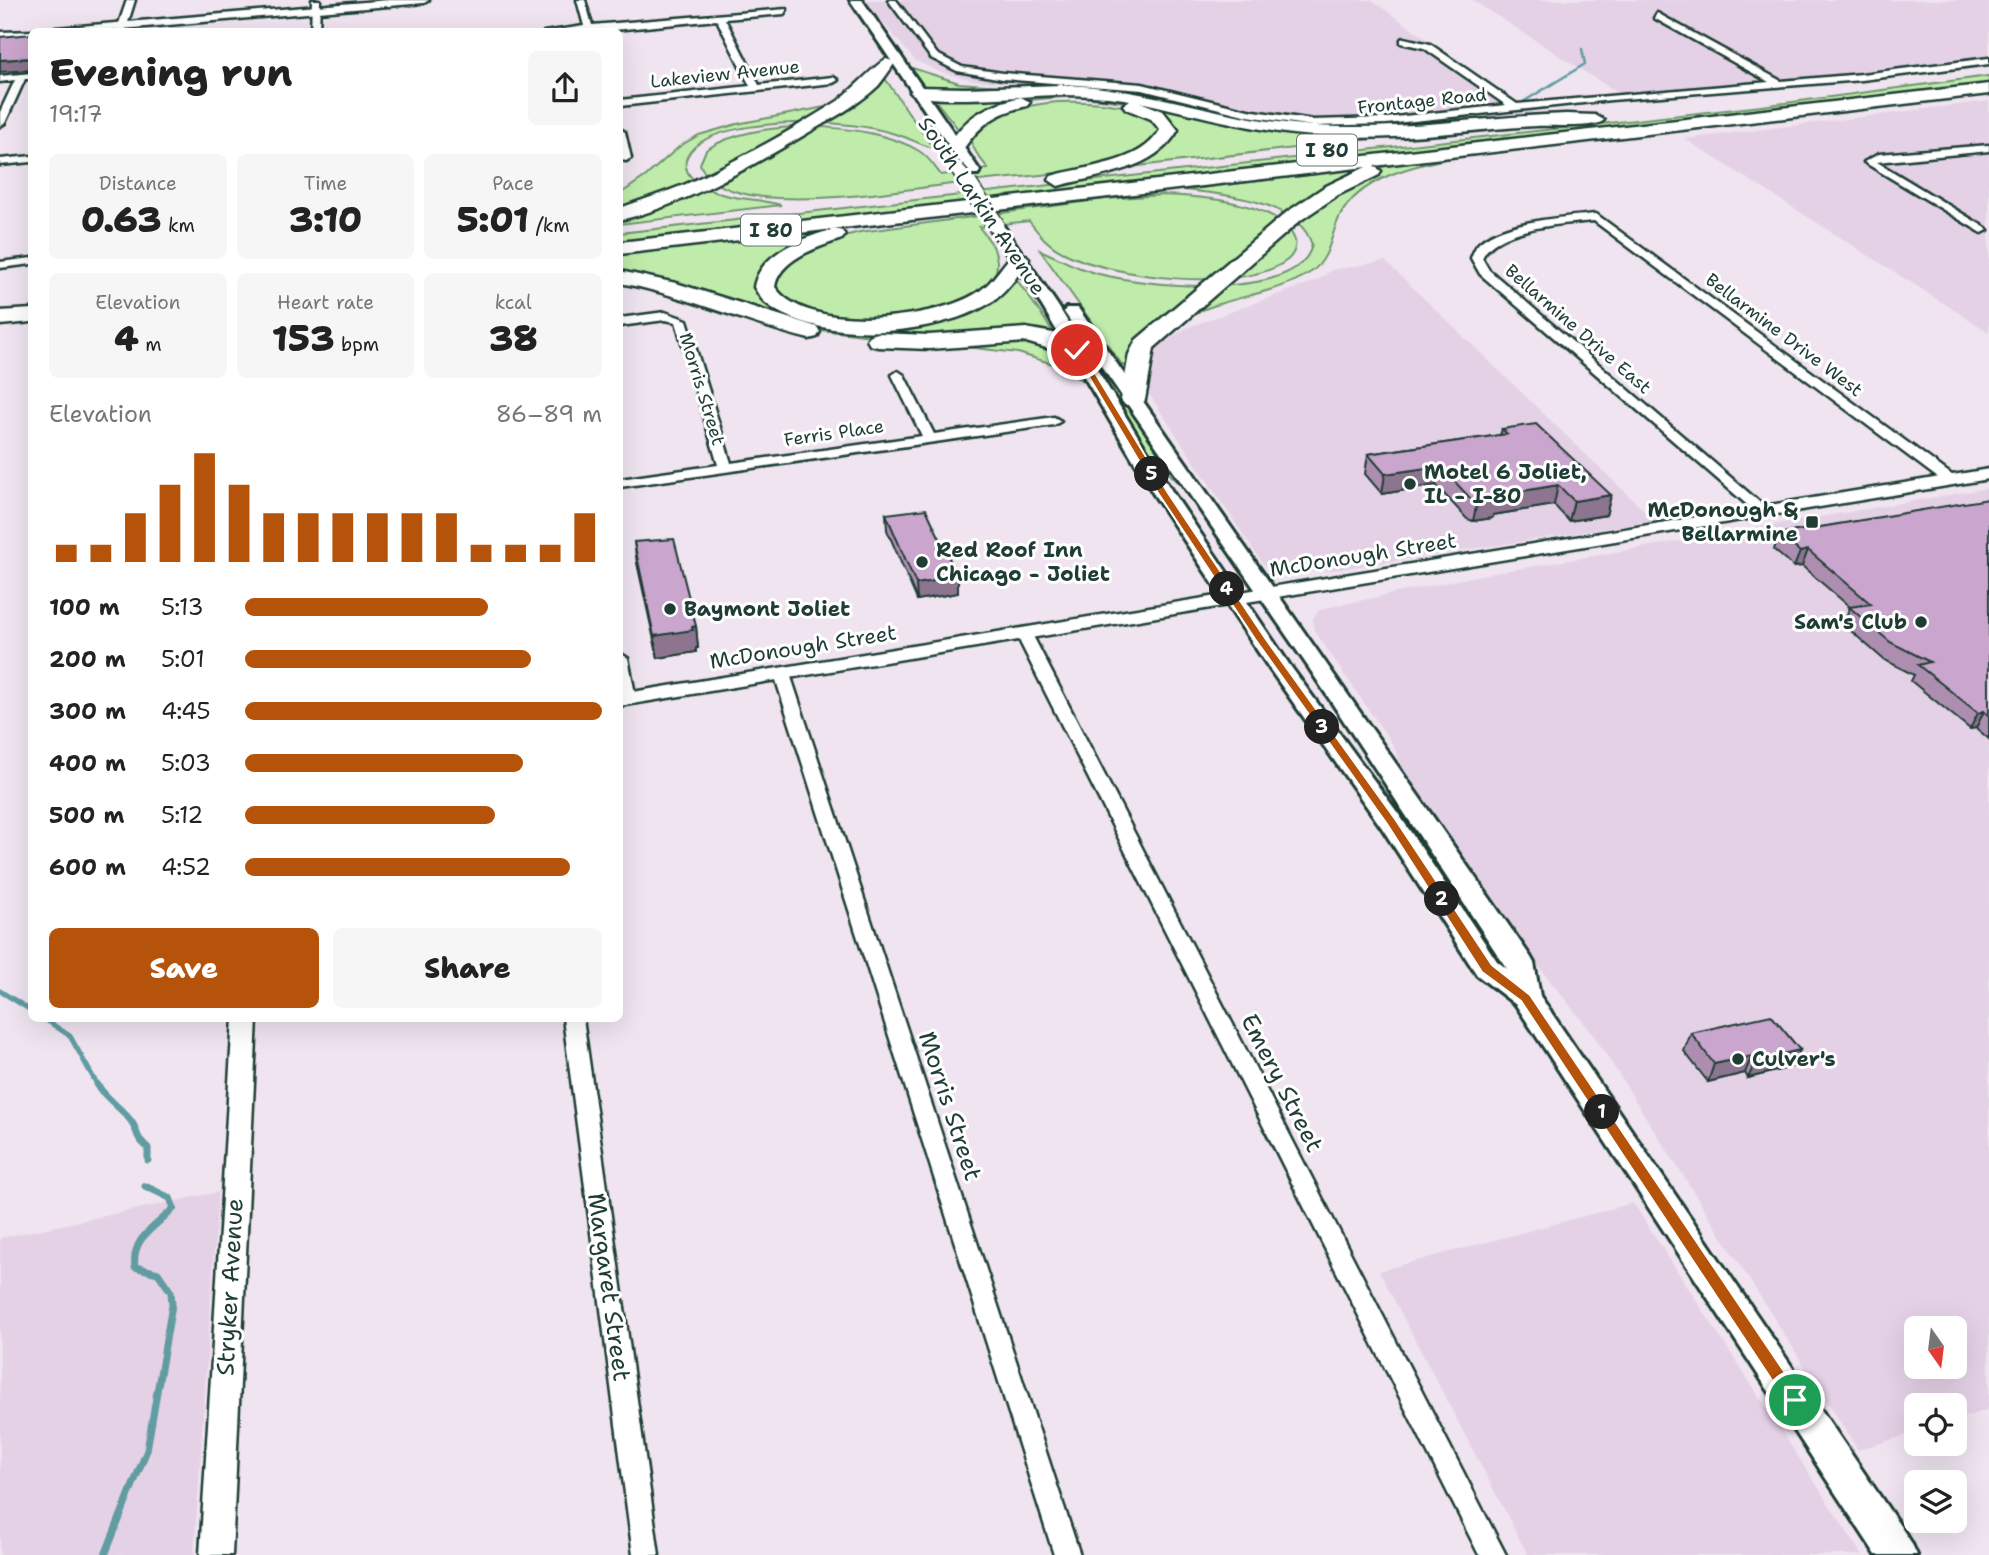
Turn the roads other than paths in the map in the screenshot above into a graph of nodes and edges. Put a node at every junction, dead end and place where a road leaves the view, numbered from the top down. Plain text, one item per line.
1 (131, 0) edge
2 (424, 0) edge
3 (581, 0) edge
4 (841, 0) edge
5 (856, 0) edge
6 (892, 0) edge
7 (315, 5) edge
8 (784, 11) dead end
9 (1657, 16) dead end
10 (720, 17) junction
11 (121, 28) edge
12 (315, 28) edge
13 (589, 28) edge
14 (610, 28) edge
15 (28, 33) edge
16 (0, 35) edge
17 (1404, 41) dead end
18 (1989, 61) edge
19 (886, 64) junction
20 (1989, 73) edge
21 (26, 76) edge
22 (0, 79) edge
23 (833, 80) dead end
24 (1778, 83) junction
25 (756, 89) junction
26 (1989, 89) edge
27 (921, 102) junction
28 (623, 103) edge
29 (1515, 107) junction
30 (1597, 120) junction
31 (0, 123) edge
32 (623, 145) edge
33 (956, 147) junction
34 (1989, 148) edge
35 (1430, 155) junction
36 (626, 158) dead end
37 (28, 159) edge
38 (0, 162) edge
39 (1058, 180) junction
40 (623, 213) edge
41 (923, 213) junction
42 (1596, 217) joint
43 (1002, 223) junction
44 (623, 229) edge
45 (1982, 230) dead end
46 (623, 248) edge
47 (1019, 258) junction
48 (28, 262) edge
49 (0, 265) edge
50 (623, 278) edge
51 (28, 296) edge
52 (0, 299) edge
53 (28, 315) edge
54 (1056, 316) junction
55 (0, 318) edge
56 (623, 322) edge
57 (991, 336) junction
58 (1077, 350) junction
59 (898, 375) dead end
60 (1133, 400) junction
61 (1054, 421) dead end
62 (930, 439) junction
63 (726, 468) junction
64 (1989, 474) edge
65 (1951, 481) junction
66 (623, 483) edge
67 (1764, 512) junction
68 (1268, 594) junction
69 (1234, 600) junction
70 (1024, 634) junction
71 (782, 674) junction
72 (624, 700) edge
73 (1526, 998) junction
74 (245, 1022) edge
75 (574, 1022) edge
76 (216, 1555) edge
77 (646, 1555) edge
78 (1067, 1555) edge
79 (1493, 1555) edge
80 (1898, 1555) edge

1 - 11 street
2 - 7 street
3 - 13 street
4 - 19 main road, South Larkin Avenue
5 - 27 main road, South Larkin Avenue
6 - 29 street, Frontage Road
7 - 11 street
7 - 12 street
8 - 10 street
9 - 24 street
10 - 14 street
10 - 25 street
15 - 16 street
17 - 29 street
18 - 24 street, Frontage Road
19 - 27 main road, South Larkin Avenue
19 - 40 highway
20 - 30 highway, I 80
21 - 22 street
21 - 31 street
23 - 25 street, Lakeview Avenue
24 - 29 street, Frontage Road
25 - 28 street, Lakeview Avenue
26 - 35 highway, I 80
27 - 30 highway
27 - 33 main road, South Larkin Avenue
27 - 43 main road, South Larkin Avenue, bridge
30 - 39 highway, I 80
32 - 36 street
33 - 39 highway
33 - 43 main road, South Larkin Avenue
34 - 45 street
35 - 41 highway, I 80
35 - 60 highway
37 - 38 street
39 - 44 highway, I 80
41 - 46 highway, I 80
41 - 47 highway
42 - 65 street, Bellarmine Drive West
42 - 67 street, Bellarmine Drive East
43 - 47 main road, South Larkin Avenue
43 - 60 main road, South Larkin Avenue
47 - 54 main road, South Larkin Avenue
48 - 49 street
50 - 57 highway
51 - 52 highway
53 - 55 highway
54 - 57 highway
54 - 58 main road, South Larkin Avenue
56 - 63 street, Morris Street
57 - 58 highway
58 - 69 main road, South Larkin Avenue
59 - 62 street
60 - 68 main road, South Larkin Avenue
61 - 62 street, Ferris Place
62 - 63 street, Ferris Place
63 - 66 street, Ferris Place
64 - 65 street, McDonough Street
65 - 67 street, McDonough Street
67 - 68 street, McDonough Street
68 - 69 street, McDonough Street
68 - 73 main road, South Larkin Avenue
69 - 70 street, McDonough Street
69 - 73 main road, South Larkin Avenue
70 - 71 street, McDonough Street
70 - 79 street, Emery Street
71 - 72 street, McDonough Street
71 - 78 street, Morris Street
73 - 80 main road, South Larkin Avenue
74 - 76 street, Stryker Avenue
75 - 77 street, Margaret Street

